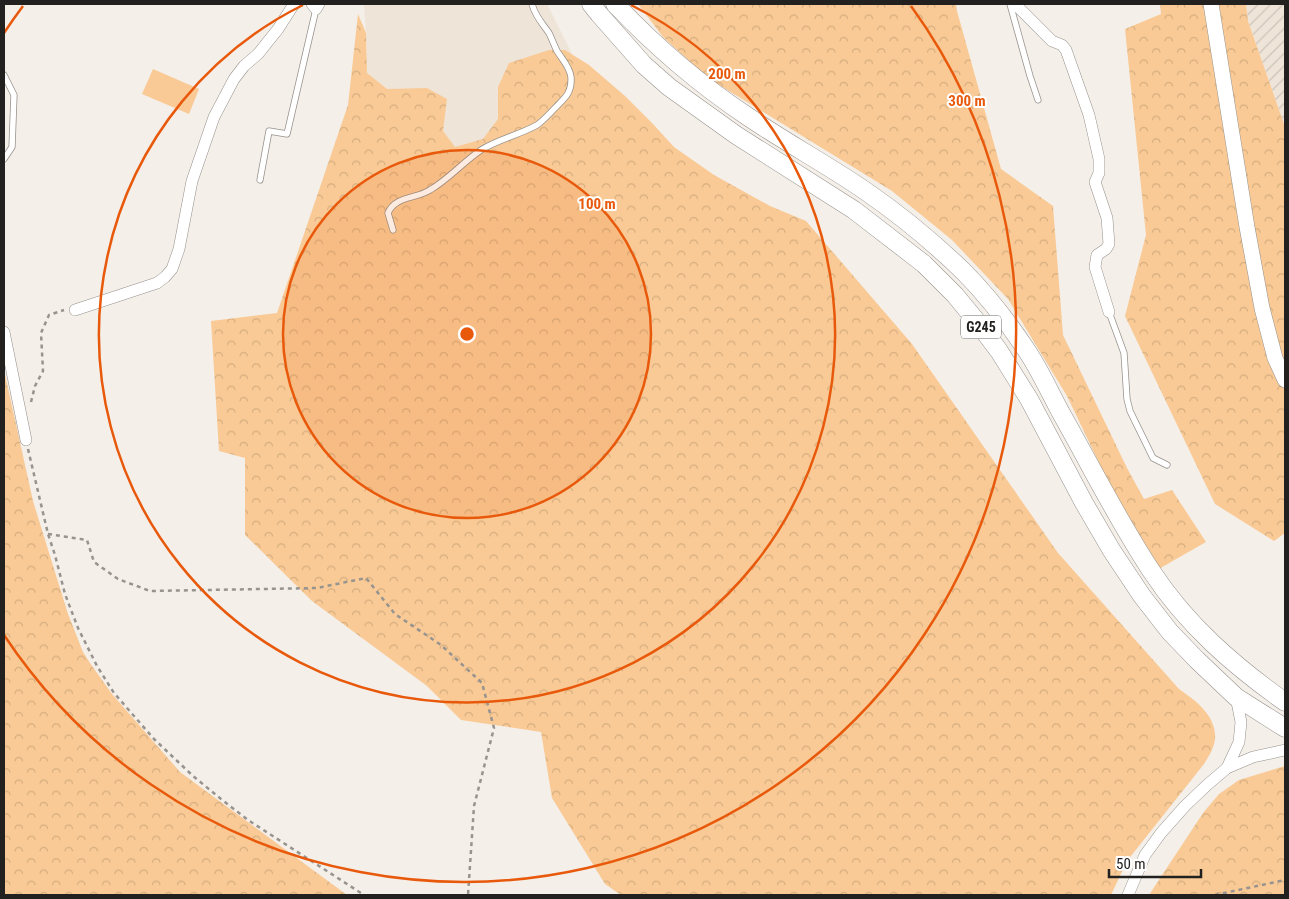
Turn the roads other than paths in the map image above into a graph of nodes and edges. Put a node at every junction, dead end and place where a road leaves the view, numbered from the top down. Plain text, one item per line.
1 (294, 4) edge
2 (532, 4) edge
3 (577, 4) edge
4 (591, 4) edge
5 (615, 4) edge
6 (627, 4) edge
7 (1010, 4) edge
8 (1015, 4) edge
9 (1211, 4) edge
10 (316, 6) edge
11 (661, 50) junction
12 (644, 65) junction
13 (4, 75) edge
14 (1038, 100) dead end
15 (4, 159) edge
16 (260, 180) dead end
17 (393, 230) dead end
18 (75, 310) road end
19 (1109, 312) joint
20 (4, 332) edge
21 (1285, 380) edge
22 (26, 440) road end
23 (1167, 466) dead end
24 (1236, 697) junction
25 (1285, 702) edge
26 (1285, 728) edge
27 (1285, 750) edge
28 (1227, 768) junction
29 (1128, 895) edge

1 - 18 street
2 - 17 lane
3 - 12 highway
4 - 12 highway, G245
5 - 11 highway, G245
6 - 11 highway
7 - 14 lane
8 - 19 street
9 - 21 main road
10 - 16 lane
11 - 25 highway, G245
12 - 24 highway, G245
13 - 15 lane
19 - 23 lane
20 - 22 street
24 - 26 highway, G245
24 - 28 street
27 - 28 street
28 - 29 street

